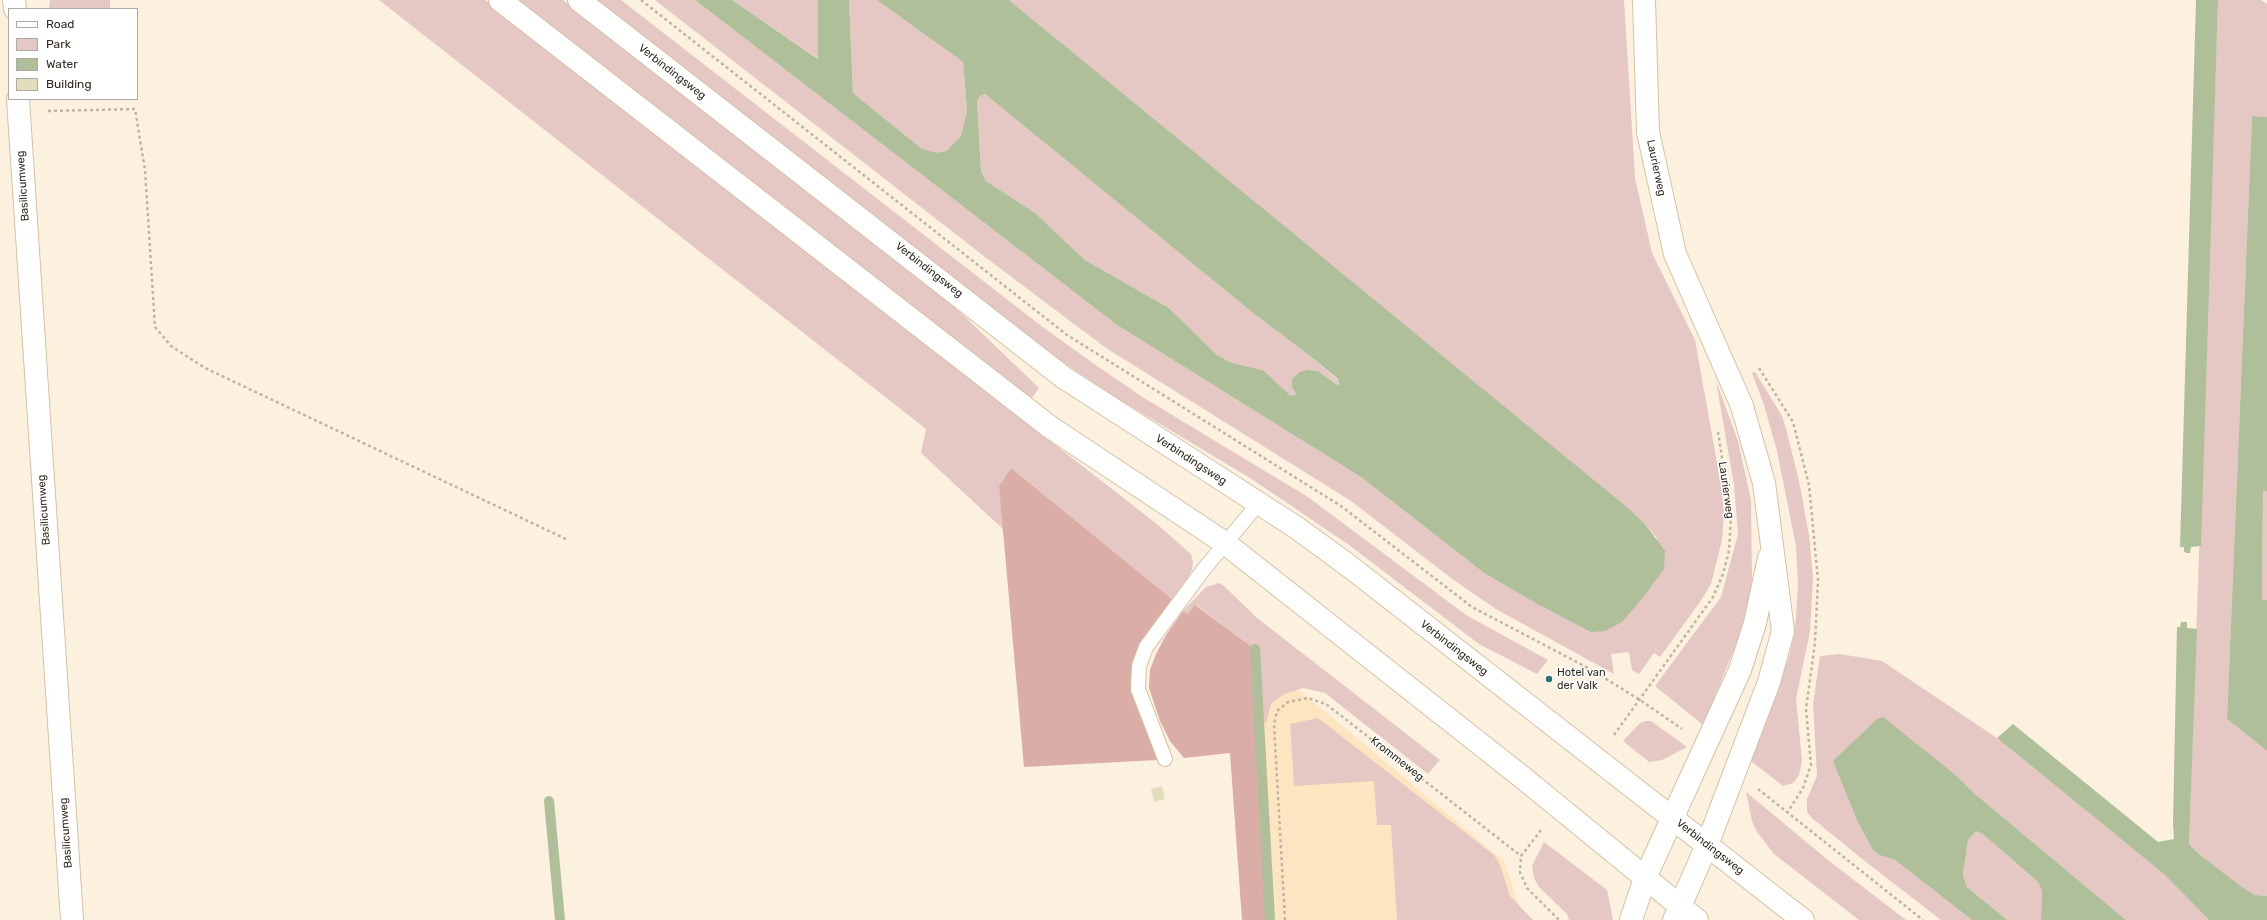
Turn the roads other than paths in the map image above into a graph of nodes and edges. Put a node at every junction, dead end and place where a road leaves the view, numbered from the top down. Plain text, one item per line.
1 (500, 0) edge
2 (579, 0) edge
3 (1644, 0) edge
4 (18, 106) edge
5 (1258, 504) junction
6 (1773, 539) junction
7 (1225, 543) junction
8 (1165, 759) dead end
9 (1673, 818) junction
10 (1707, 845) junction
11 (1645, 878) junction
12 (1677, 913) edge
13 (72, 920) edge
14 (1631, 920) edge
15 (1697, 920) edge
16 (1803, 920) edge

1 - 7 street
2 - 5 street, Verbindingsweg
3 - 6 street, Laurierweg
4 - 13 street, Basilicumweg
5 - 7 lane
5 - 9 street, Verbindingsweg
6 - 9 street, Laurierweg
6 - 10 street, Laurierweg
7 - 8 lane
7 - 11 street
9 - 10 street, Verbindingsweg
9 - 11 street, Laurierweg
10 - 12 street, Laurierweg
10 - 16 street, Verbindingsweg
11 - 12 street
11 - 14 street
12 - 15 street

